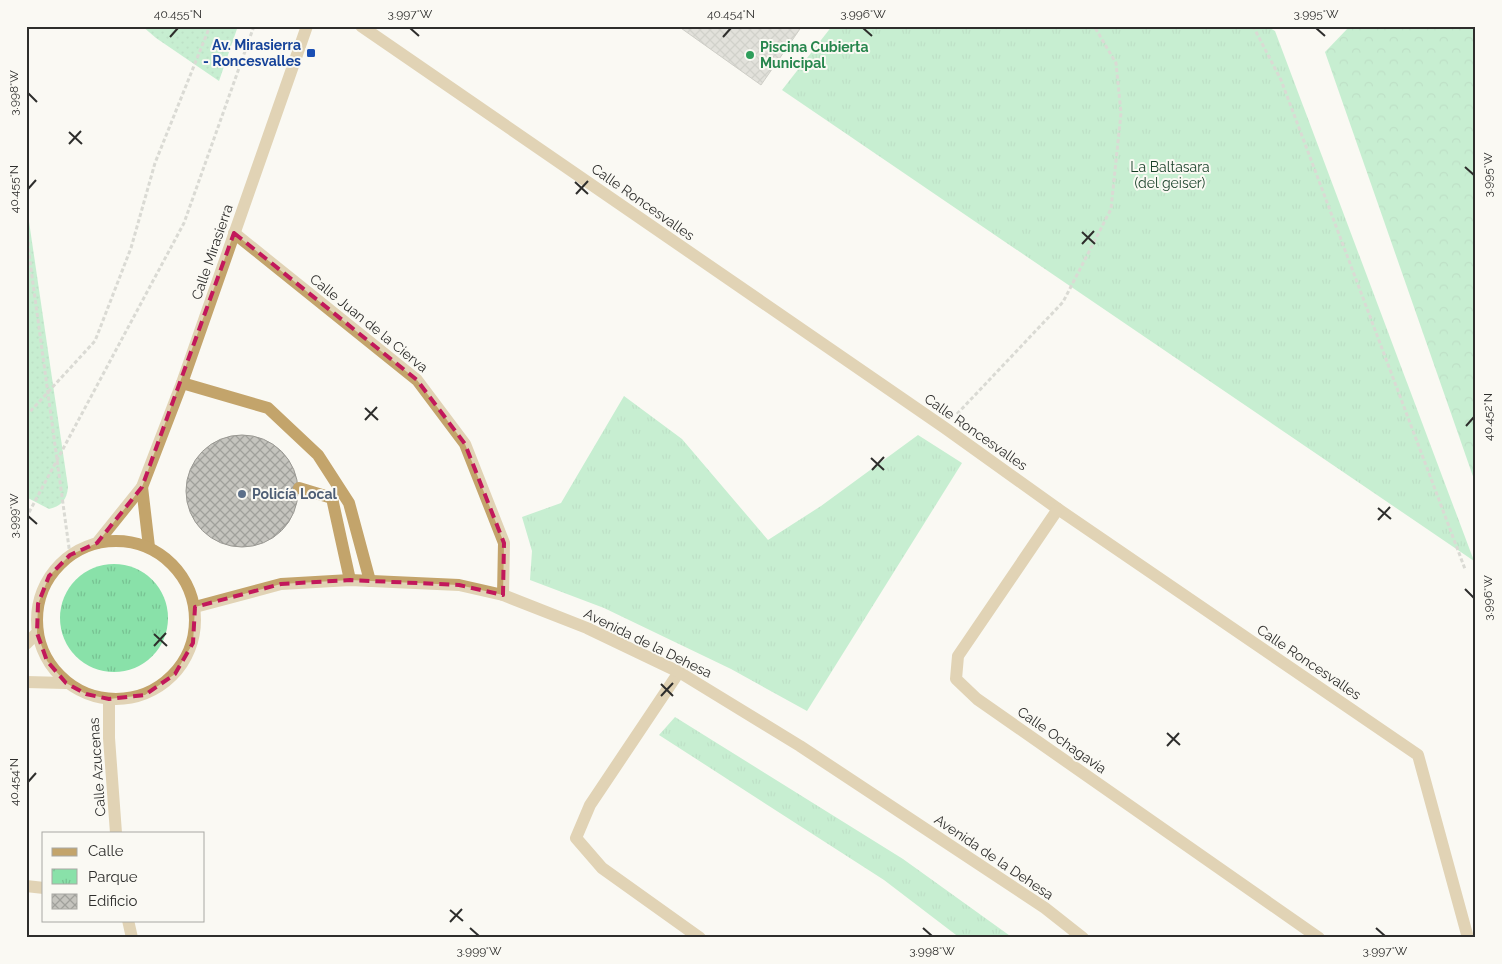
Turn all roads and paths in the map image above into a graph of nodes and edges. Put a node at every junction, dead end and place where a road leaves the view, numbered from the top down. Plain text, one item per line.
1 (210, 26) edge
2 (254, 26) edge
3 (307, 26) edge
4 (361, 26) edge
5 (1094, 26) edge
6 (1253, 26) edge
7 (26, 203) edge
8 (234, 233) junction
9 (182, 383) junction
10 (48, 392) junction
11 (26, 416) edge
12 (945, 428) junction
13 (57, 460) junction
14 (142, 487) junction
15 (299, 488) dead end
16 (1058, 509) junction
17 (26, 518) edge
18 (97, 543) junction
19 (149, 547) junction
20 (70, 555) junction
21 (1465, 569) dead end
22 (350, 580) junction
23 (370, 581) junction
24 (503, 595) junction
25 (195, 606) junction
26 (37, 633) junction
27 (26, 644) edge
28 (679, 672) junction
29 (26, 682) edge
30 (66, 683) junction
31 (108, 700) junction
32 (116, 832) edge
33 (26, 886) edge
34 (42, 888) edge
35 (128, 922) edge
36 (132, 938) edge
37 (700, 938) edge
38 (1083, 938) edge
39 (1319, 938) edge
40 (1468, 938) edge

1 - 10 path
2 - 13 path
3 - 8 street, Calle Mirasierra
4 - 12 street, Calle Roncesvalles
5 - 12 path
6 - 21 path
7 - 10 path
8 - 9 street, Calle Mirasierra
8 - 24 street, Calle Juan de la Cierva
9 - 14 street, Calle Mirasierra
9 - 23 street
10 - 11 path
10 - 13 path
12 - 16 street, Calle Roncesvalles
13 - 17 path
13 - 20 path
14 - 18 street, Calle Mirasierra
14 - 19 street, Calle Mirasierra
15 - 22 street
16 - 39 street, Calle Ochagavia
16 - 40 street, Calle Roncesvalles
18 - 19 street
18 - 20 street
19 - 25 street
20 - 26 street
22 - 23 street, Avenida de la Dehesa
22 - 25 street, Avenida de la Dehesa
23 - 24 street, Avenida de la Dehesa
24 - 28 street, Avenida de la Dehesa
25 - 31 street
26 - 27 street
26 - 30 street
28 - 37 street
28 - 38 street, Avenida de la Dehesa
29 - 30 street
30 - 31 street
31 - 32 street, Calle Azucenas
33 - 34 street
35 - 36 street

